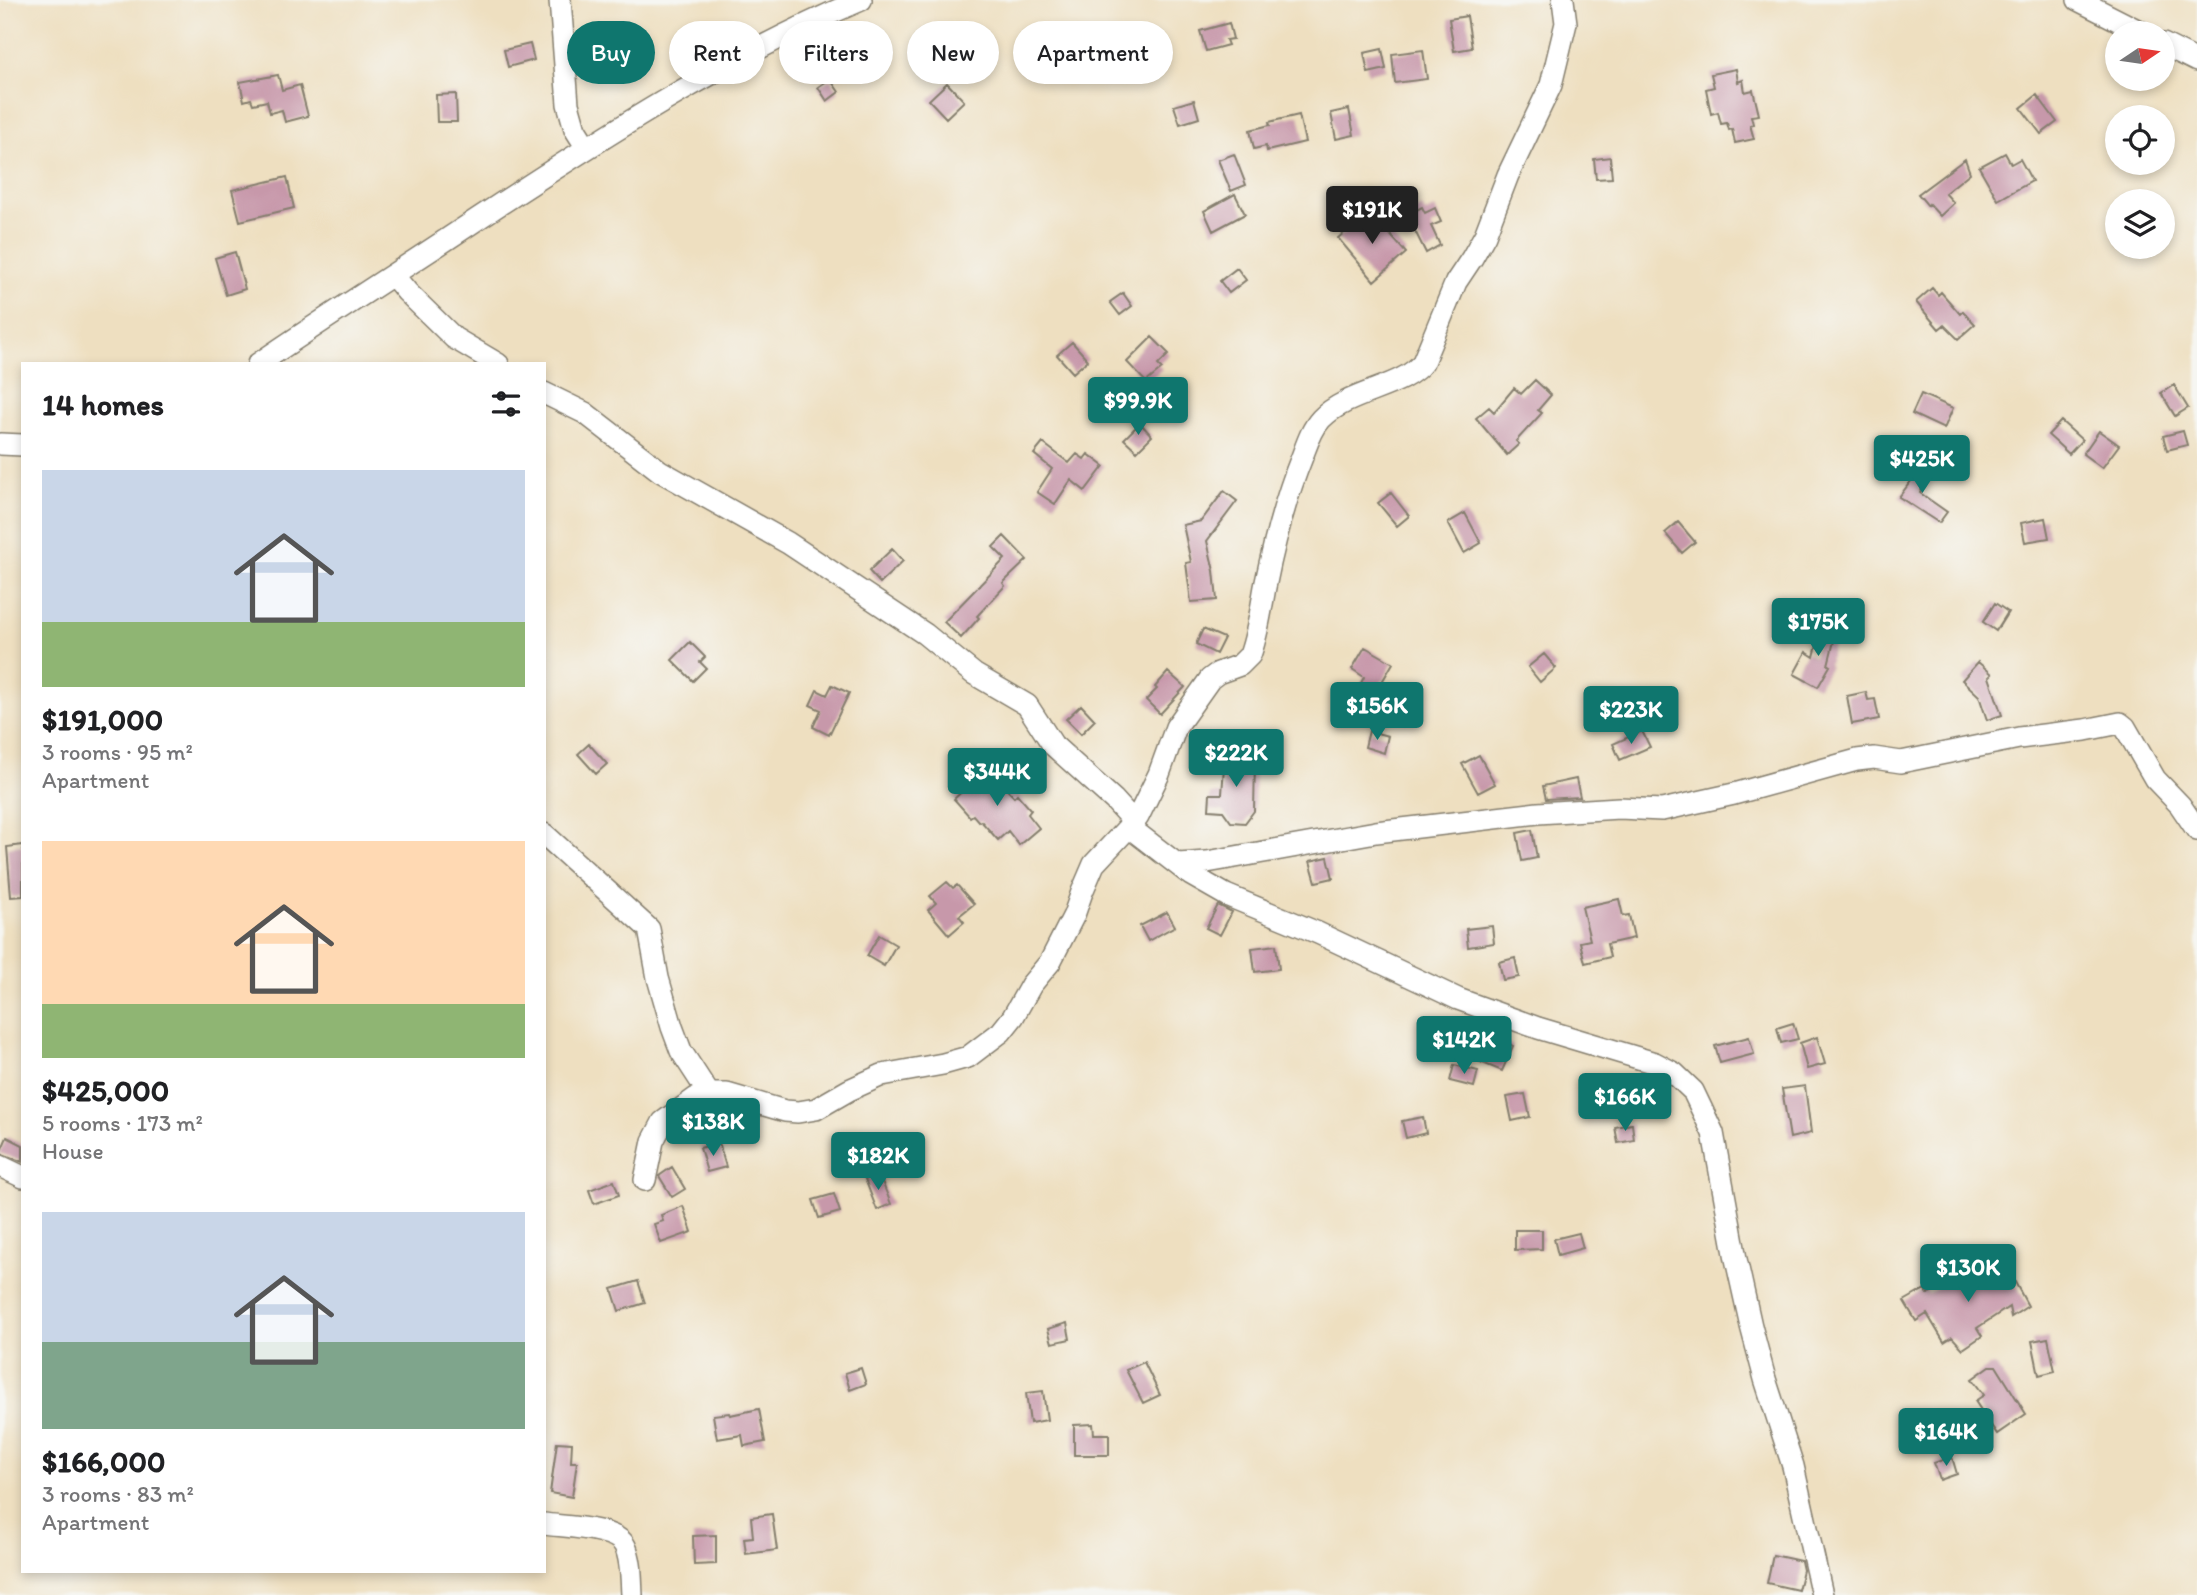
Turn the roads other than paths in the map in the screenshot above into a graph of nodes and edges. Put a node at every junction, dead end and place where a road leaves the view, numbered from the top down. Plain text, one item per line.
1 (559, 0) edge
2 (861, 0) edge
3 (1563, 0) edge
4 (2078, 0) edge
5 (2119, 21) edge
6 (2175, 50) edge
7 (2197, 61) edge
8 (587, 148) junction
9 (393, 275) junction
10 (261, 362) edge
11 (495, 362) edge
12 (546, 394) edge
13 (0, 444) edge
14 (21, 445) edge
15 (1132, 824) junction
16 (2197, 830) edge
17 (546, 837) edge
18 (1178, 864) junction
19 (709, 1094) junction
20 (0, 1166) edge
21 (21, 1176) edge
22 (645, 1180) dead end
23 (546, 1524) edge
24 (632, 1595) edge
25 (1822, 1595) edge

1 - 8 street
2 - 8 street
3 - 15 street
4 - 5 street
6 - 7 street
8 - 9 street
9 - 10 street
9 - 11 street
12 - 15 street
13 - 14 street
15 - 18 street
15 - 19 street
16 - 18 street
17 - 19 street
18 - 25 street
19 - 22 street
20 - 21 street
23 - 24 street

